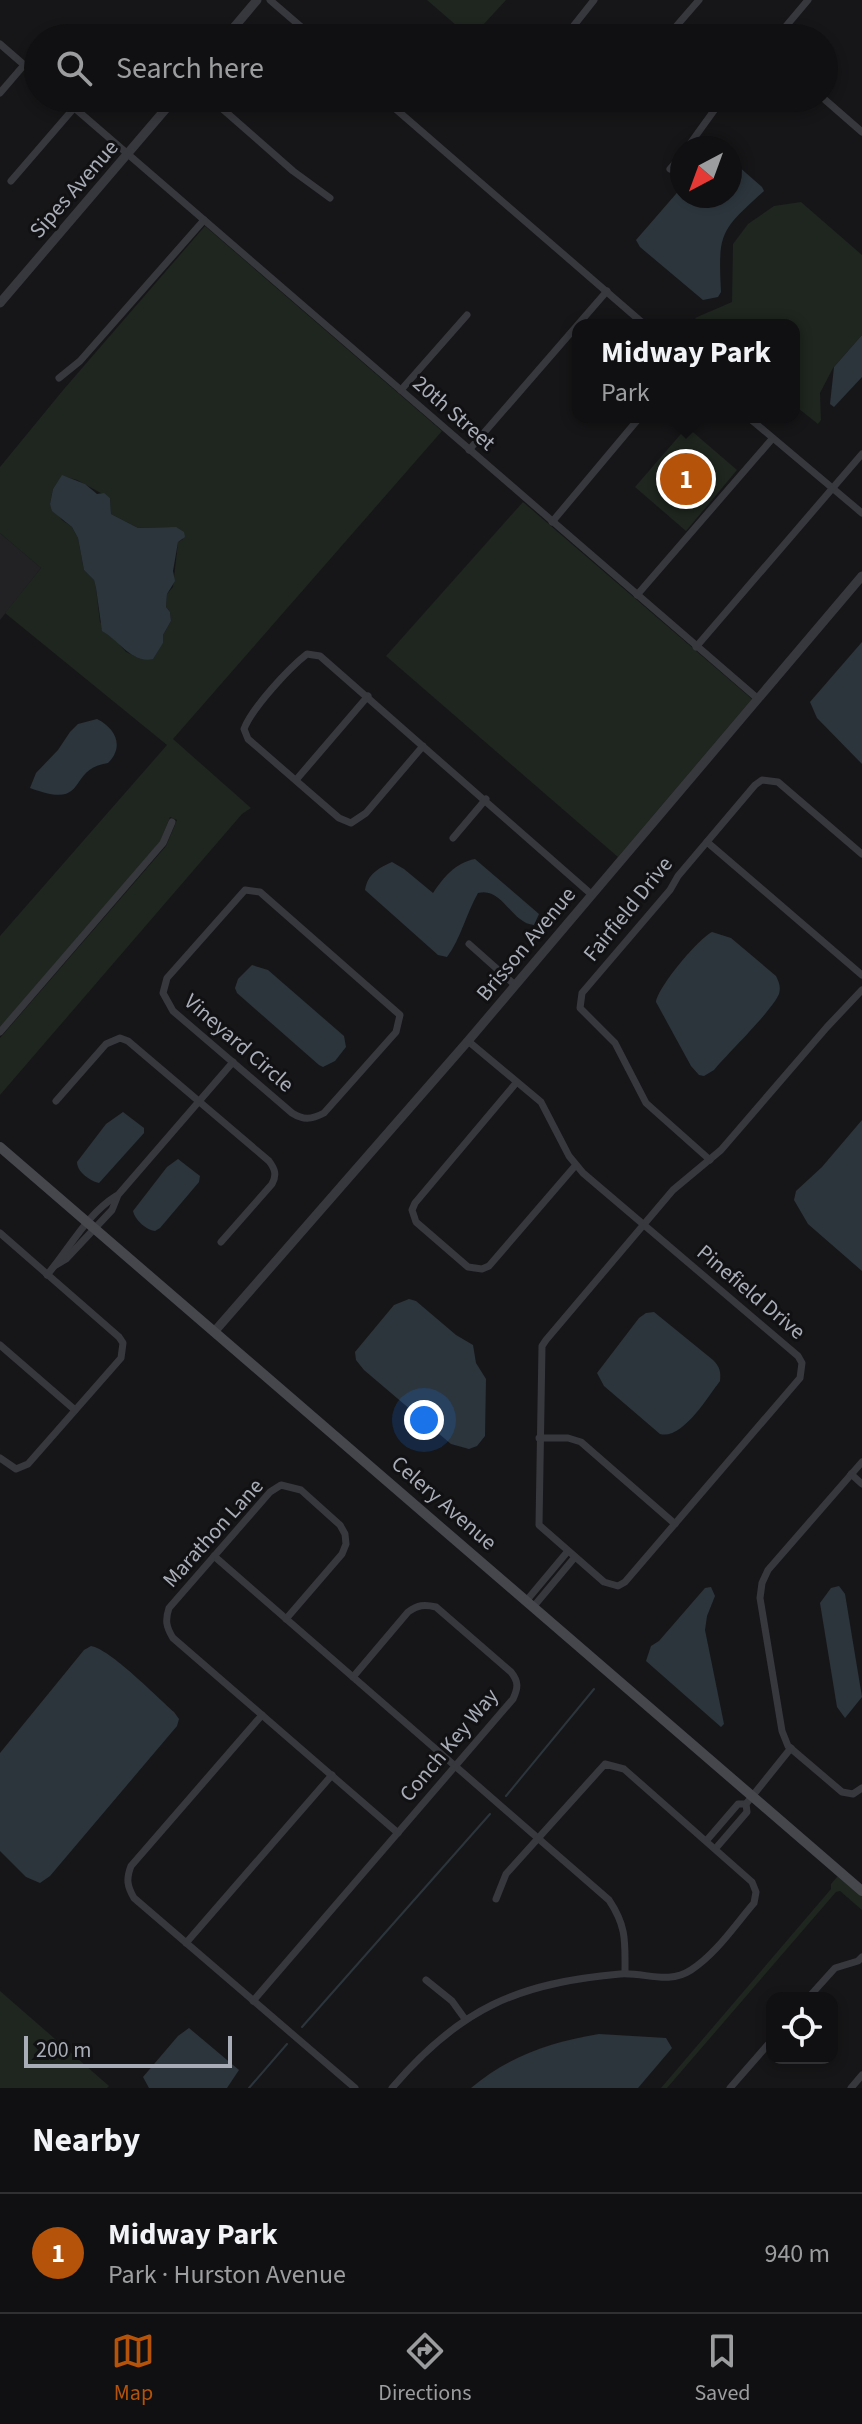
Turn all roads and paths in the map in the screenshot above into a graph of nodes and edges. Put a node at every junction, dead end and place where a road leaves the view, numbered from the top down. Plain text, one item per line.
1 (257, 0) edge
2 (270, 0) edge
3 (594, 0) edge
4 (699, 0) edge
5 (805, 1) edge
6 (237, 24) edge
7 (298, 24) edge
8 (575, 24) edge
9 (678, 24) edge
10 (787, 24) edge
11 (0, 44) edge
12 (24, 65) joint
13 (0, 93) edge
14 (838, 111) edge
15 (71, 112) edge
16 (79, 112) edge
17 (163, 112) edge
18 (226, 112) edge
19 (399, 112) edge
20 (713, 112) edge
21 (862, 132) edge
22 (696, 136) edge
23 (128, 154) junction
24 (11, 181) dead end
25 (330, 198) dead end
26 (204, 220) junction
27 (607, 291) junction
28 (0, 303) edge
29 (467, 315) dead end
30 (583, 319) edge
31 (638, 319) edge
32 (572, 331) edge
33 (59, 378) dead end
34 (401, 390) junction
35 (635, 423) edge
36 (755, 423) edge
37 (772, 439) junction
38 (469, 450) junction
39 (862, 454) edge
40 (833, 488) junction
41 (862, 513) edge
42 (552, 522) junction
43 (862, 576) edge
44 (637, 595) junction
45 (696, 647) junction
46 (368, 696) junction
47 (757, 698) junction
48 (423, 746) junction
49 (296, 780) junction
50 (486, 799) junction
51 (172, 822) dead end
52 (453, 838) dead end
53 (707, 842) junction
54 (862, 854) edge
55 (591, 894) junction
56 (469, 944) dead end
57 (862, 975) edge
58 (515, 985) junction
59 (862, 990) edge
60 (0, 1032) edge
61 (468, 1041) junction
62 (233, 1062) junction
63 (516, 1083) junction
64 (56, 1101) dead end
65 (199, 1101) junction
66 (0, 1147) edge
67 (710, 1160) junction
68 (575, 1166) junction
69 (644, 1225) junction
70 (91, 1226) junction
71 (0, 1233) edge
72 (221, 1242) dead end
73 (47, 1275) junction
74 (214, 1332) junction
75 (0, 1345) edge
76 (75, 1410) junction
77 (539, 1438) junction
78 (0, 1458) edge
79 (862, 1462) edge
80 (851, 1474) junction
81 (862, 1484) edge
82 (675, 1524) junction
83 (568, 1551) junction
84 (214, 1556) junction
85 (575, 1557) junction
86 (530, 1603) junction
87 (286, 1619) junction
88 (353, 1677) junction
89 (262, 1715) junction
90 (791, 1748) junction
91 (456, 1765) junction
92 (332, 1775) junction
93 (862, 1788) edge
94 (749, 1800) junction
95 (398, 1833) junction
96 (538, 1836) junction
97 (707, 1840) junction
98 (716, 1848) junction
99 (862, 1891) edge
100 (496, 1899) dead end
101 (186, 1943) junction
102 (860, 1959) edge
103 (862, 1971) edge
104 (625, 1973) junction
105 (426, 1980) dead end
106 (813, 1992) edge
107 (253, 2001) junction
108 (465, 2019) junction
109 (766, 2047) edge
110 (862, 2075) edge
111 (355, 2088) edge
112 (392, 2088) edge
113 (730, 2088) edge
114 (851, 2088) edge

1 - 6 street
2 - 7 street
3 - 8 street
4 - 9 street
5 - 10 street
11 - 12 street
12 - 13 street
14 - 21 street
15 - 24 street
16 - 23 street, 20th Street
17 - 23 street, Sipes Avenue
18 - 25 street
19 - 27 street
20 - 22 street
23 - 26 street, 20th Street
23 - 28 street, Sipes Avenue
26 - 33 street
26 - 34 street, 20th Street
27 - 30 street
27 - 31 street
29 - 34 street
32 - 38 street
34 - 38 street, 20th Street
35 - 42 street
36 - 37 street
37 - 40 street
37 - 44 street
38 - 42 street, 20th Street
39 - 40 street
40 - 41 street
40 - 45 street
42 - 44 street, 20th Street
43 - 47 street, Brisson Avenue
44 - 45 street, 20th Street
45 - 47 street, 20th Street
46 - 48 street
46 - 49 street
46 - 49 street
47 - 55 street, Brisson Avenue
48 - 49 street
48 - 50 street
50 - 52 street
50 - 55 street
51 - 60 street
53 - 54 street, Fairfield Drive
53 - 57 street
53 - 67 street, Fairfield Drive
55 - 58 street, Brisson Avenue
56 - 58 street
58 - 61 street, Brisson Avenue
59 - 67 street
61 - 63 street, Pinefield Drive
61 - 74 street, Brisson Avenue
62 - 62 street, Vineyard Circle
62 - 65 street
63 - 68 street, Pinefield Drive
63 - 68 street
64 - 65 street
65 - 70 street
65 - 72 street
66 - 70 main road, Celery Avenue
67 - 69 street
68 - 69 street, Pinefield Drive
69 - 77 street
69 - 82 street, Pinefield Drive
70 - 73 street
70 - 74 main road, Celery Avenue
71 - 73 street
73 - 76 street
74 - 86 main road, Celery Avenue
75 - 76 street
76 - 78 street
77 - 82 street
77 - 83 street
79 - 80 street
80 - 81 street
80 - 90 street
82 - 85 street, Pinefield Drive
83 - 85 street
83 - 86 street
84 - 87 street
84 - 87 street, Marathon Lane
84 - 89 street, Marathon Lane
85 - 86 street
86 - 94 main road, Celery Avenue
87 - 88 street
88 - 91 street
88 - 91 street, Conch Key Way
89 - 92 street, Marathon Lane
89 - 101 street
90 - 93 street
90 - 94 street
91 - 95 street, Conch Key Way
91 - 96 street
92 - 95 street, Marathon Lane
92 - 101 street
94 - 97 street
94 - 98 street
94 - 99 main road, Celery Avenue
95 - 107 street, Conch Key Way
96 - 97 street
96 - 100 street
96 - 104 street
97 - 98 street
98 - 104 street
101 - 107 street
102 - 103 street
102 - 106 street
104 - 108 street
105 - 108 street
107 - 111 street
108 - 112 street
109 - 113 street
110 - 114 street

